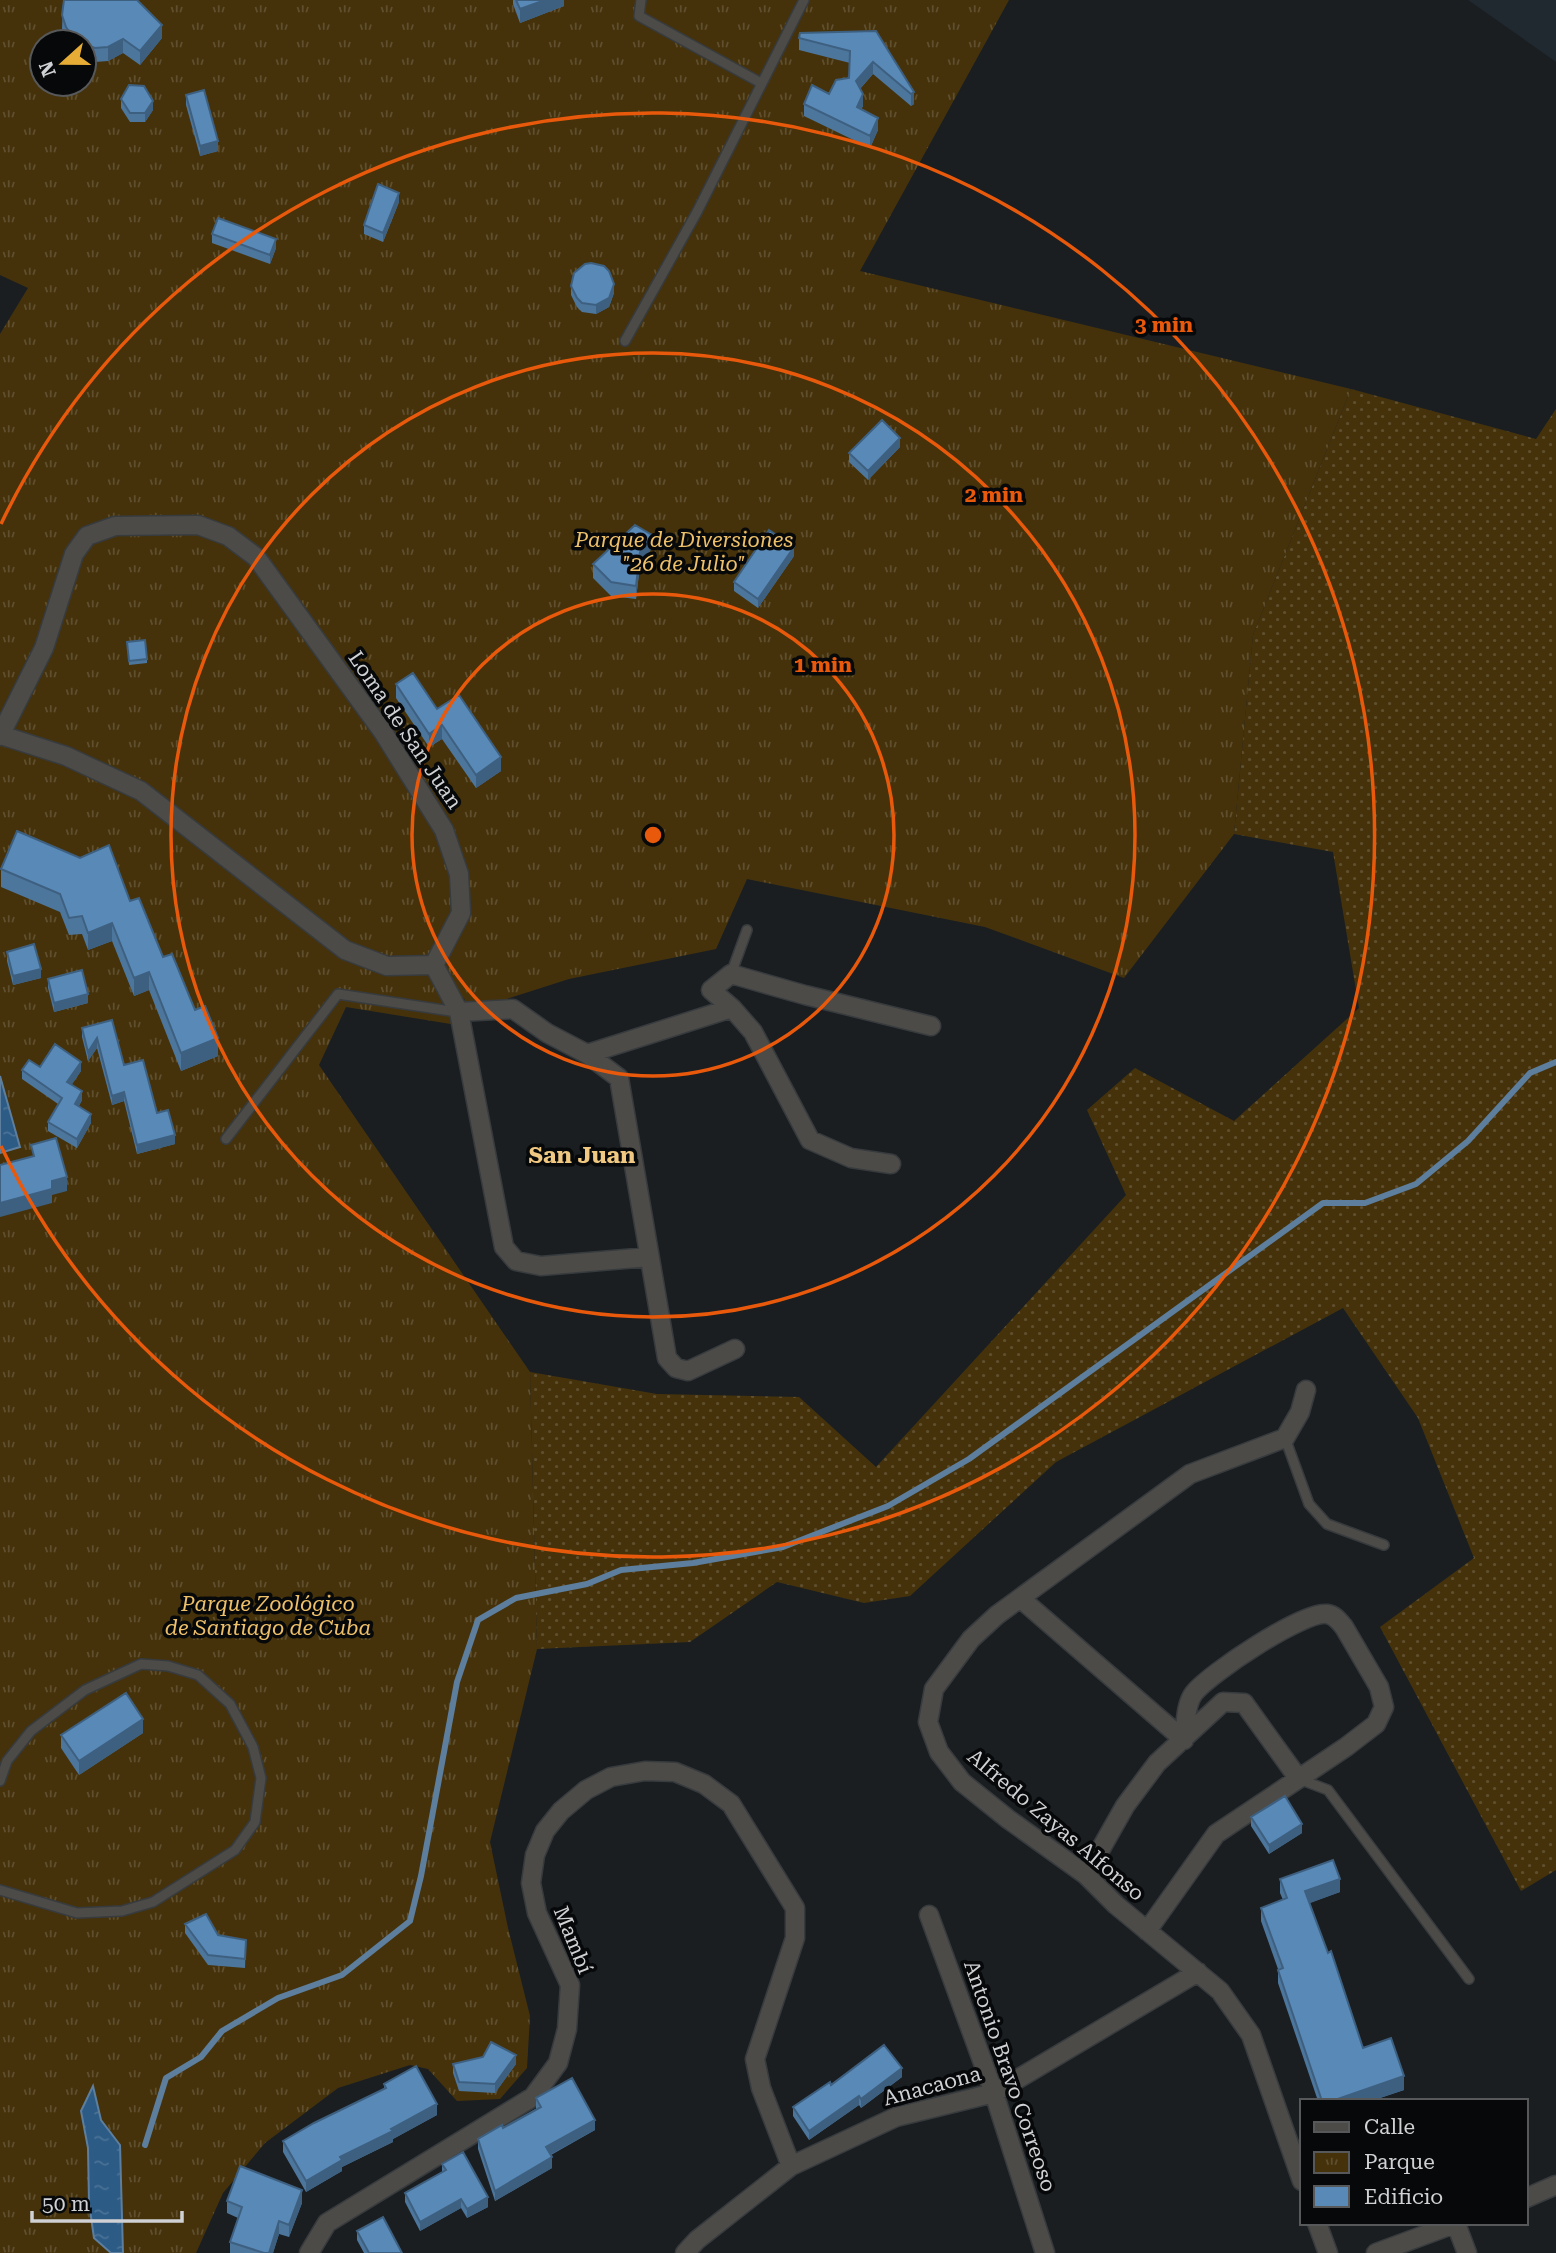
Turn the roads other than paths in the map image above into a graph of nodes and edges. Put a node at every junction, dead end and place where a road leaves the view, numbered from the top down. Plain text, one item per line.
1 (641, 0) edge
2 (804, 0) edge
3 (761, 83) junction
4 (625, 341) dead end
5 (0, 736) edge
6 (747, 930) dead end
7 (434, 965) junction
8 (731, 974) junction
9 (732, 1008) junction
10 (459, 1012) junction
11 (931, 1026) dead end
12 (587, 1054) junction
13 (226, 1139) dead end
14 (891, 1164) dead end
15 (649, 1257) junction
16 (735, 1349) dead end
17 (1306, 1390) dead end
18 (1285, 1438) junction
19 (1384, 1545) dead end
20 (1020, 1598) junction
21 (1184, 1740) junction
22 (1298, 1778) junction
23 (0, 1781) edge
24 (1086, 1875) junction
25 (0, 1890) edge
26 (929, 1915) dead end
27 (1147, 1931) junction
28 (1198, 1972) junction
29 (1469, 1979) dead end
30 (994, 2093) junction
31 (791, 2166) junction
32 (1300, 2176) edge
33 (1556, 2185) edge
34 (1528, 2197) edge
35 (1318, 2225) edge
36 (1451, 2225) edge
37 (1457, 2225) edge
38 (309, 2253) edge
39 (685, 2253) edge
40 (1045, 2253) edge
41 (1328, 2253) edge
42 (1376, 2253) edge
43 (1467, 2253) edge

1 - 3 lane
2 - 3 lane
3 - 4 lane
5 - 7 street, Loma de San Juan
5 - 7 street, Loma de San Juan
6 - 8 lane
7 - 10 street
8 - 9 street
8 - 11 street
9 - 12 street
9 - 14 street
10 - 12 street
10 - 13 lane
10 - 15 street
12 - 15 street
15 - 16 street
17 - 18 street
18 - 19 lane
18 - 20 street, Alfredo Zayas Alfonso
20 - 21 street
20 - 24 street, Alfredo Zayas Alfonso
21 - 22 street
21 - 22 street
21 - 24 street
22 - 27 street
22 - 29 lane
23 - 25 lane
24 - 27 street, Alfredo Zayas Alfonso
26 - 30 street, Antonio Bravo Correoso
27 - 28 street, Alfredo Zayas Alfonso
28 - 30 street, Anacaona
28 - 32 street, Alfredo Zayas Alfonso
30 - 31 street, Anacaona
30 - 40 street, Antonio Bravo Correoso
31 - 38 street, Mambí
31 - 39 street, Anacaona
33 - 34 street
35 - 41 street
36 - 42 street
37 - 43 street

